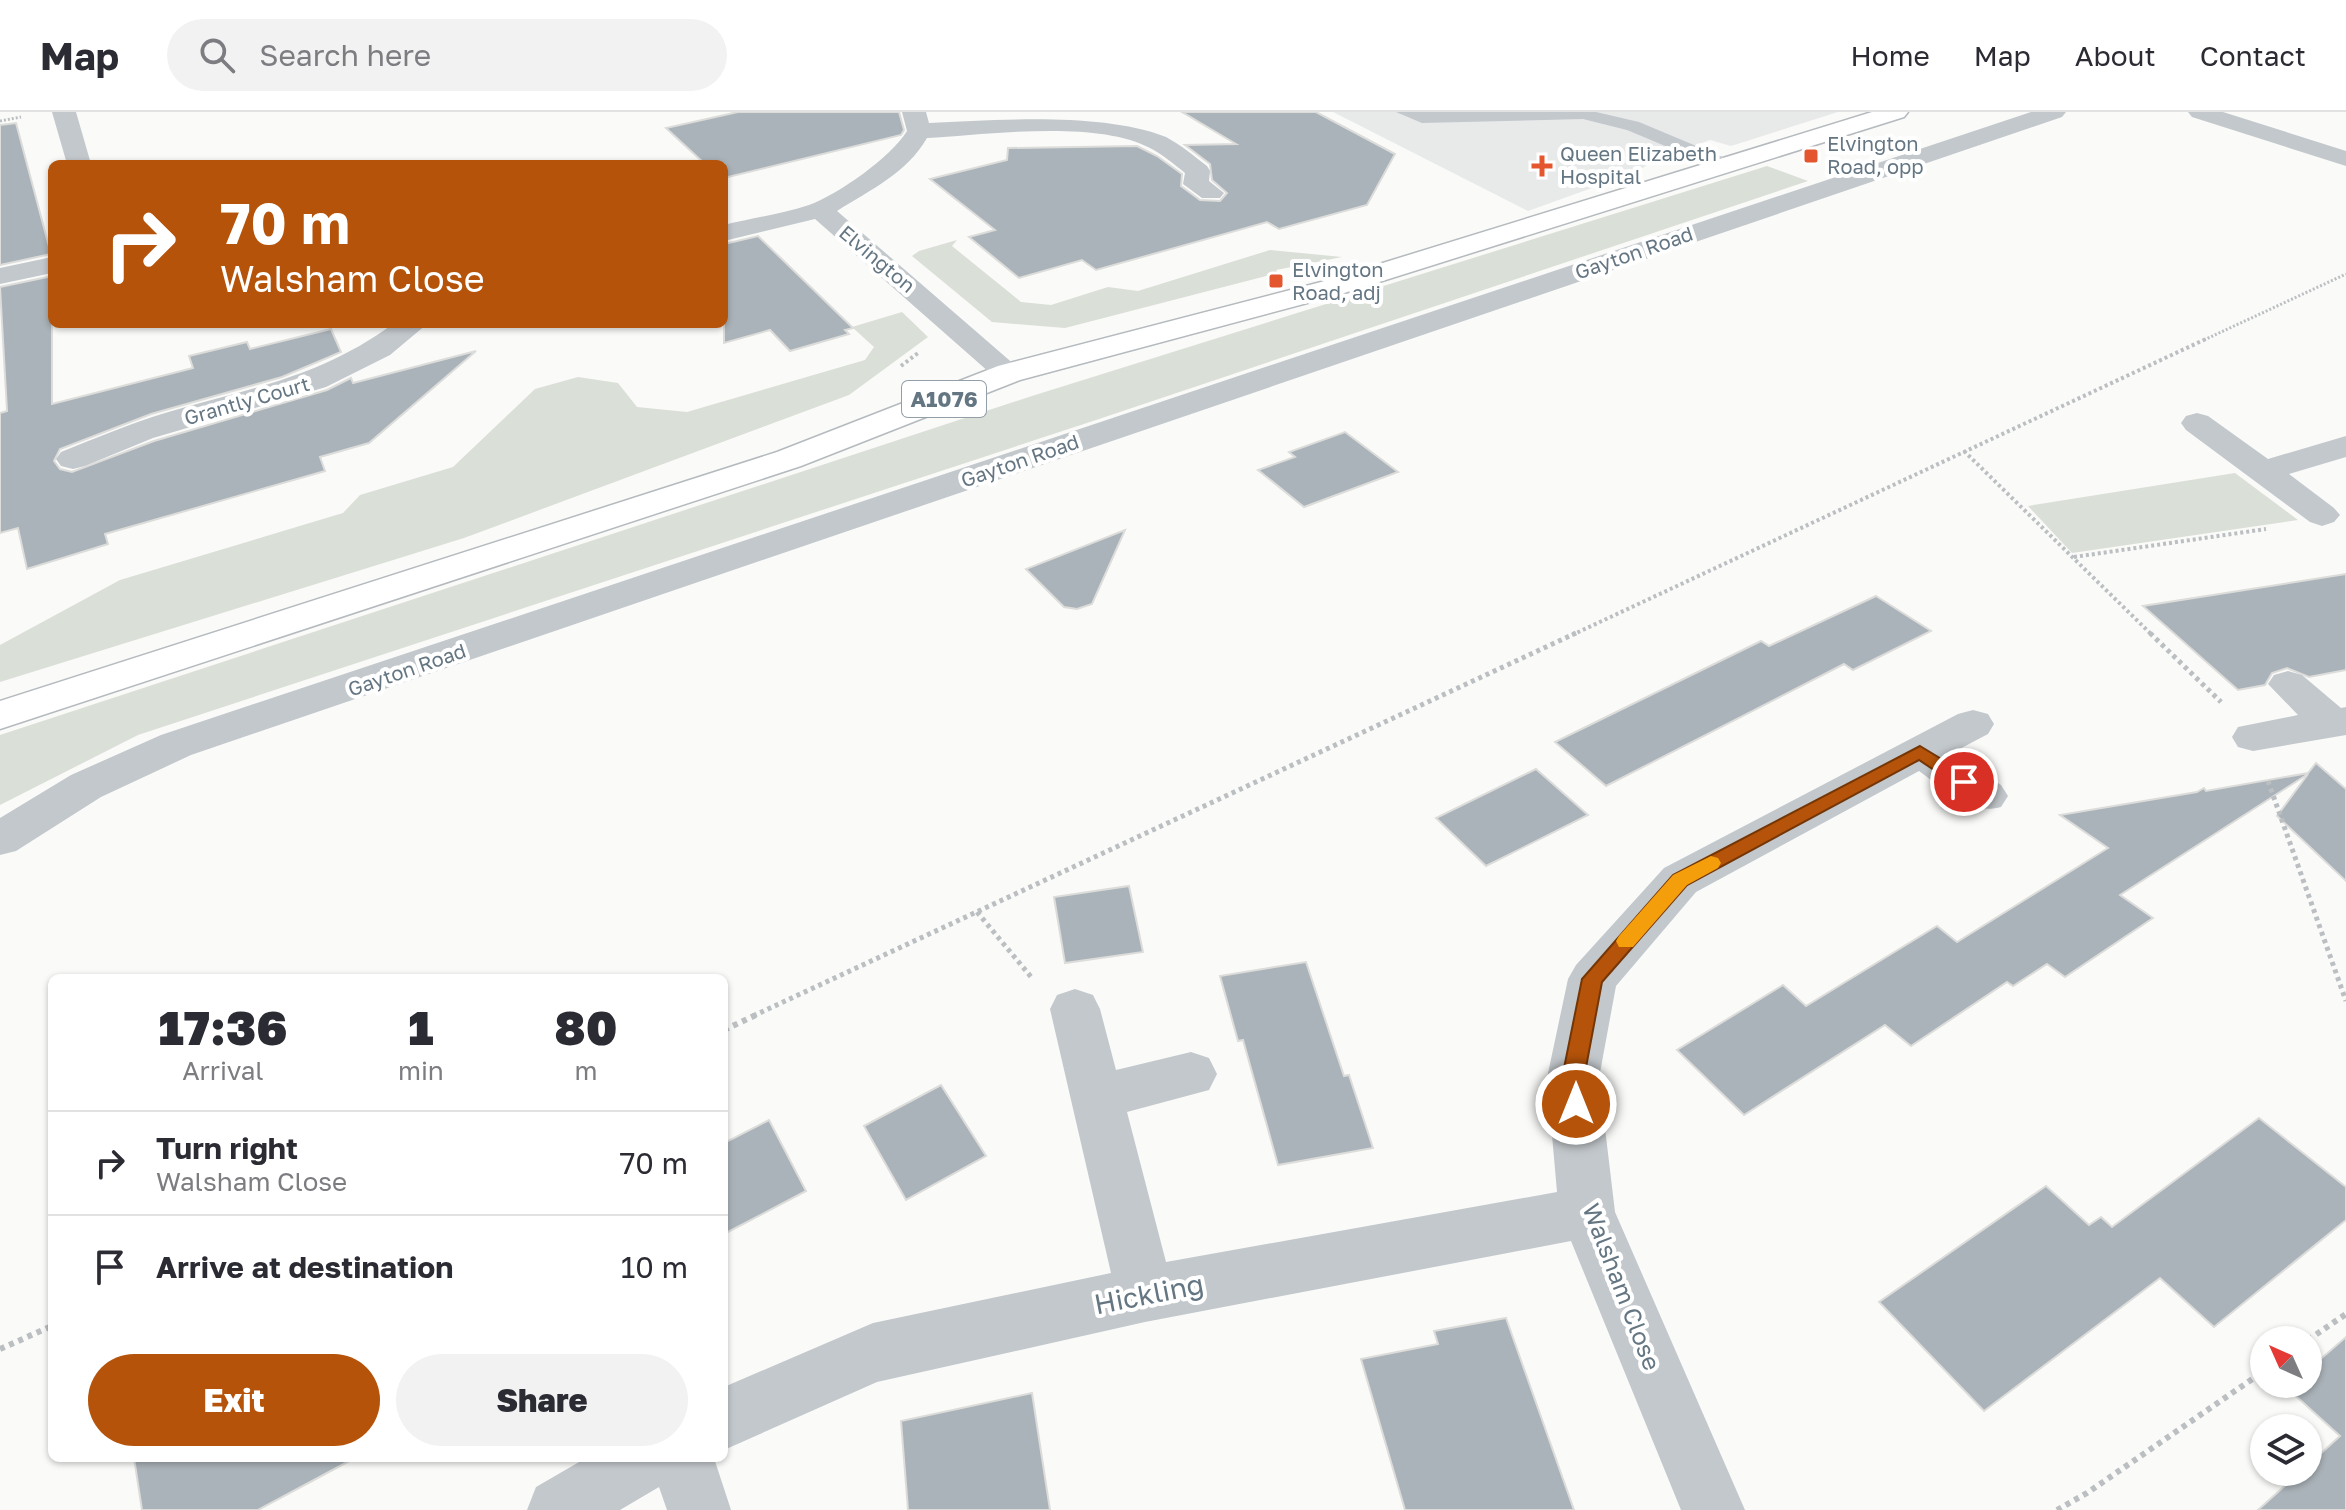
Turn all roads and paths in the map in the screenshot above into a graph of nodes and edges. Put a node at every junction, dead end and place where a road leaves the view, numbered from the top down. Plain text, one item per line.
1 (64, 112) edge
2 (1404, 112) edge
3 (1896, 112) edge
4 (2054, 112) edge
5 (2200, 112) edge
6 (1544, 113) edge
7 (916, 122) edge
8 (2346, 159) edge
9 (78, 160) edge
10 (1726, 165) junction
11 (1211, 193) dead end
12 (820, 210) junction
13 (728, 232) edge
14 (48, 266) edge
15 (2346, 274) edge
16 (0, 276) edge
17 (407, 328) edge
18 (1009, 373) junction
19 (2197, 423) dead end
20 (2346, 446) edge
21 (1964, 451) junction
22 (73, 459) dead end
23 (2263, 471) junction
24 (2322, 515) joint
25 (2073, 558) junction
26 (2288, 684) dead end
27 (0, 715) edge
28 (2340, 722) edge
29 (1973, 724) dead end
30 (2253, 737) junction
31 (1920, 752) junction
32 (1986, 796) dead end
33 (0, 839) edge
34 (977, 912) junction
35 (2346, 1001) edge
36 (1075, 1009) joint
37 (728, 1028) edge
38 (1191, 1074) dead end
39 (1097, 1097) junction
40 (1587, 1212) junction
41 (1145, 1294) junction
42 (2346, 1314) edge
43 (48, 1328) edge
44 (2322, 1330) edge
45 (0, 1349) edge
46 (2250, 1381) edge
47 (728, 1417) edge
48 (640, 1462) edge
49 (683, 1462) edge
50 (559, 1510) edge
51 (699, 1510) edge
52 (1713, 1510) edge
53 (2057, 1510) edge

1 - 9 street
2 - 6 lane
3 - 10 main road, A1076
4 - 33 street, Gayton Road
5 - 8 street
6 - 10 lane
7 - 11 street
7 - 12 street, Elvington
10 - 18 main road, A1076
12 - 13 street
12 - 18 street, Elvington
14 - 16 street
15 - 21 path
17 - 22 street, Grantly Court
18 - 27 main road, A1076
19 - 23 street
20 - 23 street
21 - 25 path
21 - 34 path
23 - 24 street
24 - 25 path
25 - 30 path
26 - 28 street
28 - 30 street
29 - 31 street, Walsham Close
30 - 35 path
31 - 32 street
31 - 40 street, Walsham Close
34 - 36 path
34 - 37 path
36 - 39 street
38 - 39 street
39 - 41 street
40 - 41 street, Hickling
40 - 52 street, Walsham Close
41 - 47 street, Hickling
42 - 44 path
43 - 45 path
46 - 53 path
48 - 50 street
49 - 51 street

